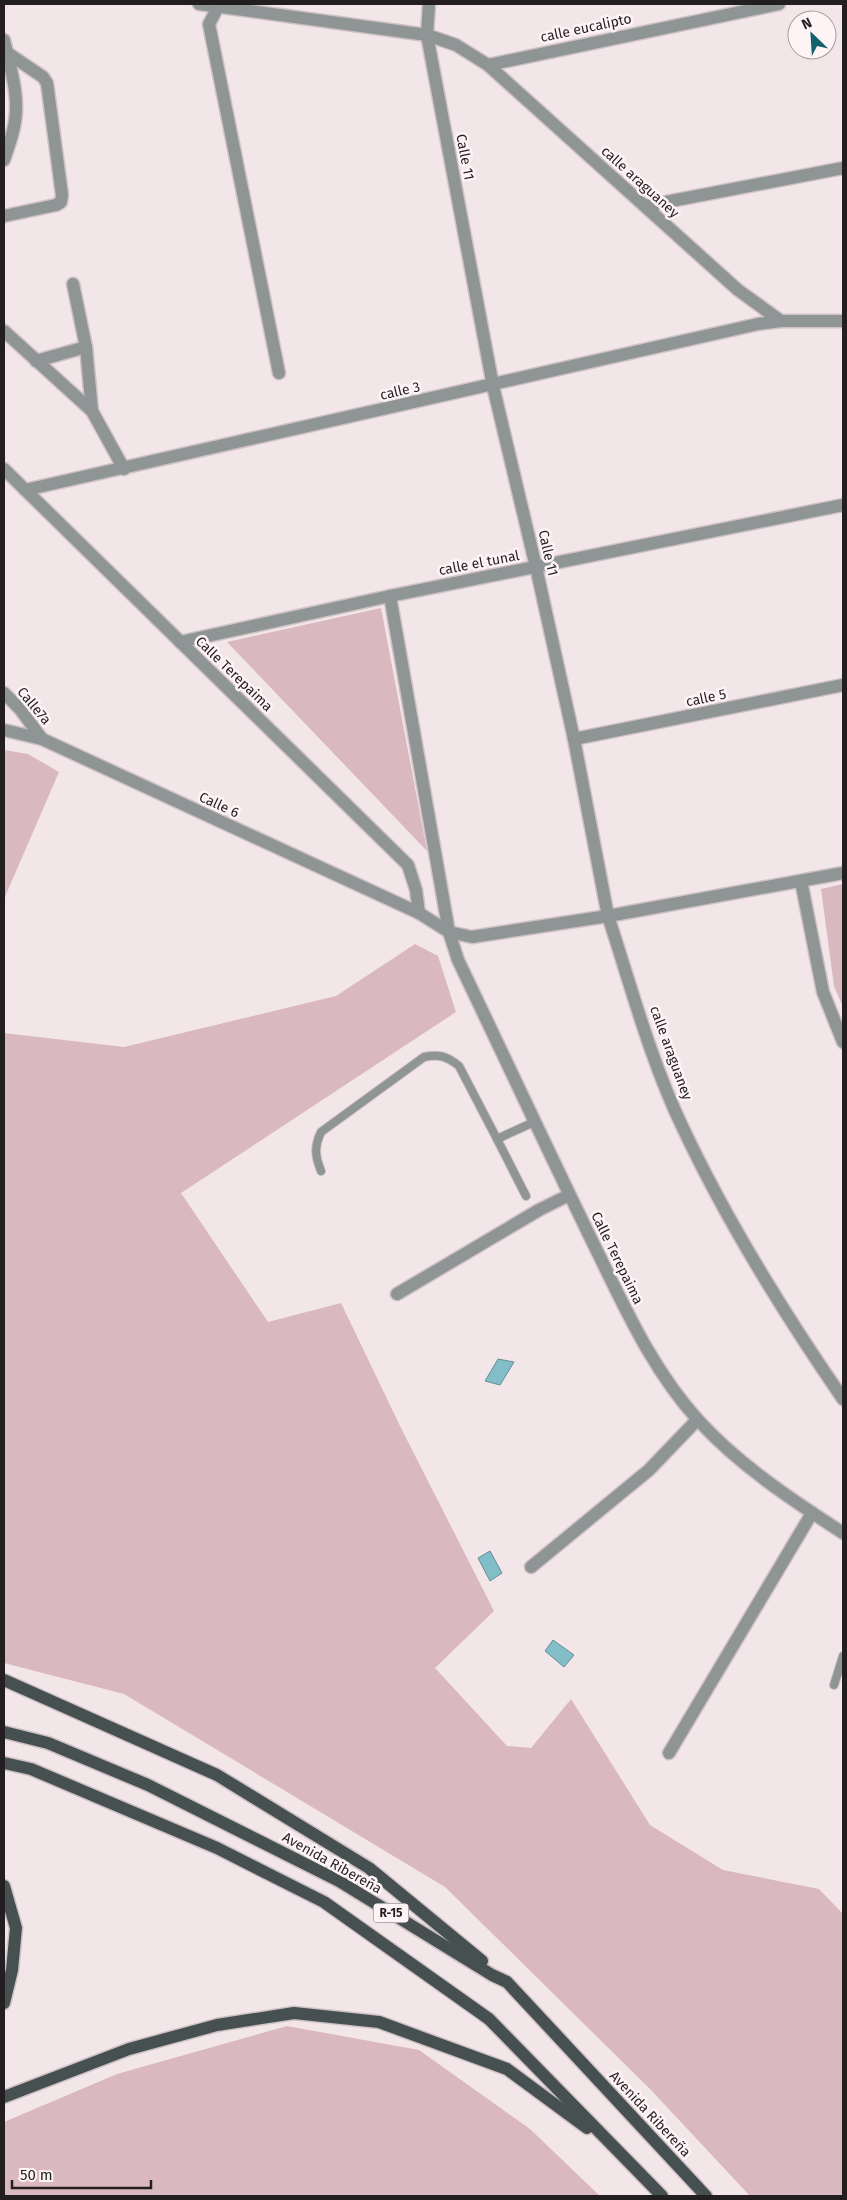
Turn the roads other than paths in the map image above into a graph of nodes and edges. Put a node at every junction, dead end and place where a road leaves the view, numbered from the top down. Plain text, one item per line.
1 (199, 4) edge
2 (428, 4) edge
3 (779, 4) edge
4 (218, 5) edge
5 (427, 35) junction
6 (5, 46) edge
7 (488, 65) junction
8 (4, 160) edge
9 (843, 168) edge
10 (645, 206) junction
11 (4, 216) edge
12 (73, 284) dead end
13 (782, 321) junction
14 (843, 321) edge
15 (4, 331) edge
16 (86, 347) junction
17 (36, 361) junction
18 (279, 373) dead end
19 (492, 386) junction
20 (92, 411) junction
21 (124, 468) junction
22 (4, 470) edge
23 (25, 490) junction
24 (843, 505) edge
25 (536, 567) junction
26 (390, 596) junction
27 (180, 642) junction
28 (843, 686) edge
29 (4, 693) edge
30 (4, 730) edge
31 (42, 739) junction
32 (574, 740) junction
33 (843, 872) edge
34 (801, 882) junction
35 (419, 913) junction
36 (608, 916) junction
37 (449, 932) junction
38 (843, 1042) edge
39 (534, 1122) junction
40 (497, 1139) junction
41 (321, 1171) dead end
42 (569, 1195) junction
43 (526, 1196) dead end
44 (397, 1294) dead end
45 (843, 1399) edge
46 (698, 1420) junction
47 (812, 1513) junction
48 (843, 1533) edge
49 (531, 1567) dead end
50 (843, 1656) edge
51 (4, 1680) edge
52 (834, 1685) dead end
53 (4, 1732) edge
54 (669, 1753) dead end
55 (4, 1763) edge
56 (4, 1886) edge
57 (507, 1982) junction
58 (4, 2003) edge
59 (4, 2097) edge
60 (621, 2153) junction
61 (662, 2196) edge
62 (706, 2196) edge

1 - 4 street, calle araguaney
2 - 5 street, Calle 11
3 - 7 street, calle eucalipto
4 - 5 street, calle araguaney
4 - 18 street
5 - 7 street, calle araguaney
5 - 19 street, Calle 11
6 - 8 street
6 - 11 street
7 - 10 street, calle araguaney
9 - 10 street
10 - 13 street, calle araguaney
12 - 16 street
13 - 14 street
13 - 19 street, calle 3
15 - 17 street
16 - 17 street
16 - 20 street
17 - 20 street
19 - 21 street, calle 3
19 - 25 street, Calle 11
20 - 21 street
21 - 23 street, calle 3
22 - 23 street, Calle Terepaima
23 - 27 street, Calle Terepaima
24 - 25 street, calle el tunal
25 - 26 street, calle el tunal
25 - 32 street, Calle 11
26 - 27 street, calle el tunal
26 - 37 street, Calle Terepaima
27 - 35 street, Calle Terepaima
28 - 32 street, calle 5
29 - 31 street, Calle7a
30 - 31 street, Calle 6
31 - 35 street, Calle 6
32 - 36 street, Calle 11
33 - 34 street
34 - 36 street
34 - 38 street
35 - 37 street
36 - 37 street
36 - 45 street, calle araguaney
37 - 39 street, Calle Terepaima
39 - 40 lane
39 - 42 street, Calle Terepaima
40 - 41 lane
40 - 43 lane
42 - 44 street
42 - 46 street, Calle Terepaima
46 - 47 street, Calle Terepaima
46 - 49 street
47 - 48 street, Calle Terepaima
47 - 54 street
50 - 52 lane
51 - 57 main road
53 - 57 main road, Avenida Ribereña / R-15
55 - 60 main road, R-15
56 - 58 main road
57 - 62 main road, Avenida Ribereña / R-15
59 - 60 main road
60 - 61 main road, R-15

